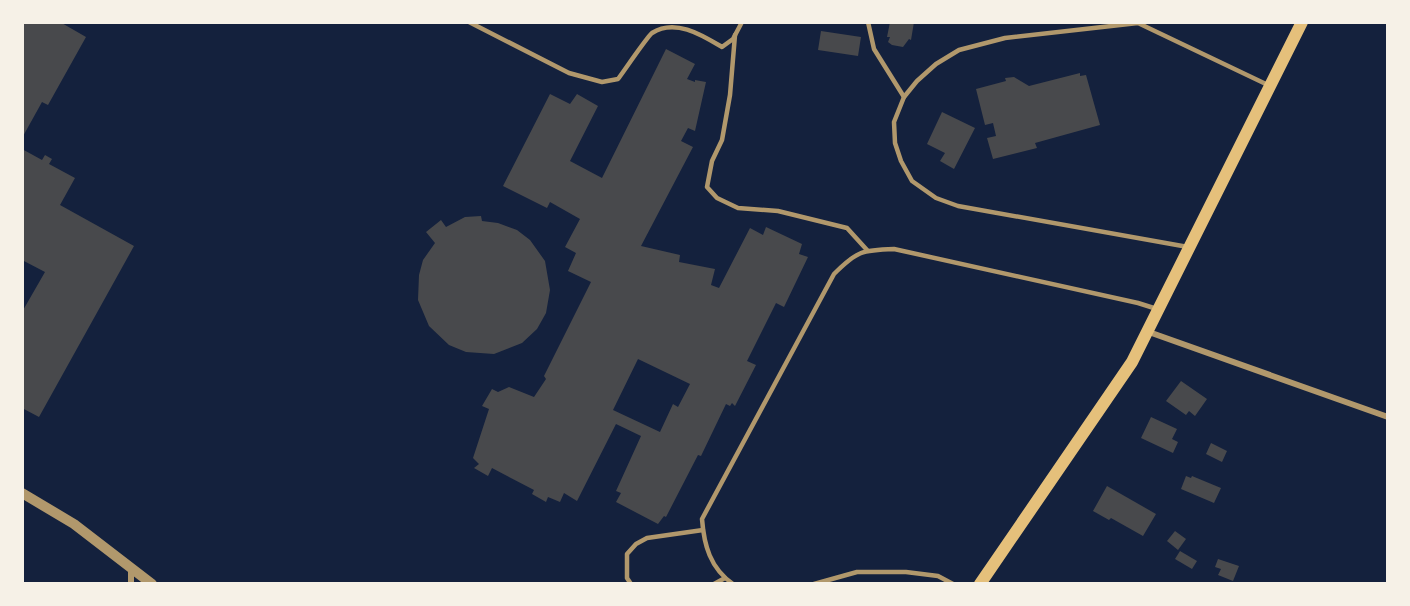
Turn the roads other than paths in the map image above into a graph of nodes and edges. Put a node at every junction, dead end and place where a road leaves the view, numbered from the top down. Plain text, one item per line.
1 (470, 22) edge
2 (742, 22) edge
3 (868, 22) edge
4 (1302, 22) edge
5 (1118, 24) edge
6 (735, 35) junction
7 (1271, 87) junction
8 (904, 98) junction
9 (1189, 247) junction
10 (867, 250) junction
11 (1157, 309) junction
12 (1146, 331) junction
13 (1388, 417) edge
14 (22, 493) edge
15 (703, 530) junction
16 (131, 567) junction
17 (725, 578) junction
18 (131, 584) edge
19 (152, 584) edge
20 (631, 584) edge
21 (714, 584) edge
22 (733, 584) edge
23 (814, 584) edge
24 (953, 584) edge
25 (980, 584) edge

1 - 6 lane
2 - 6 lane
3 - 8 lane
4 - 7 main road
5 - 7 lane
5 - 8 lane
6 - 10 lane
7 - 9 main road
8 - 9 lane
9 - 11 main road
10 - 11 lane
10 - 15 lane
11 - 12 main road
12 - 13 street
12 - 25 main road
14 - 16 street
15 - 17 lane
15 - 20 lane
16 - 18 street
16 - 19 street
17 - 21 lane
17 - 22 lane
23 - 24 lane

